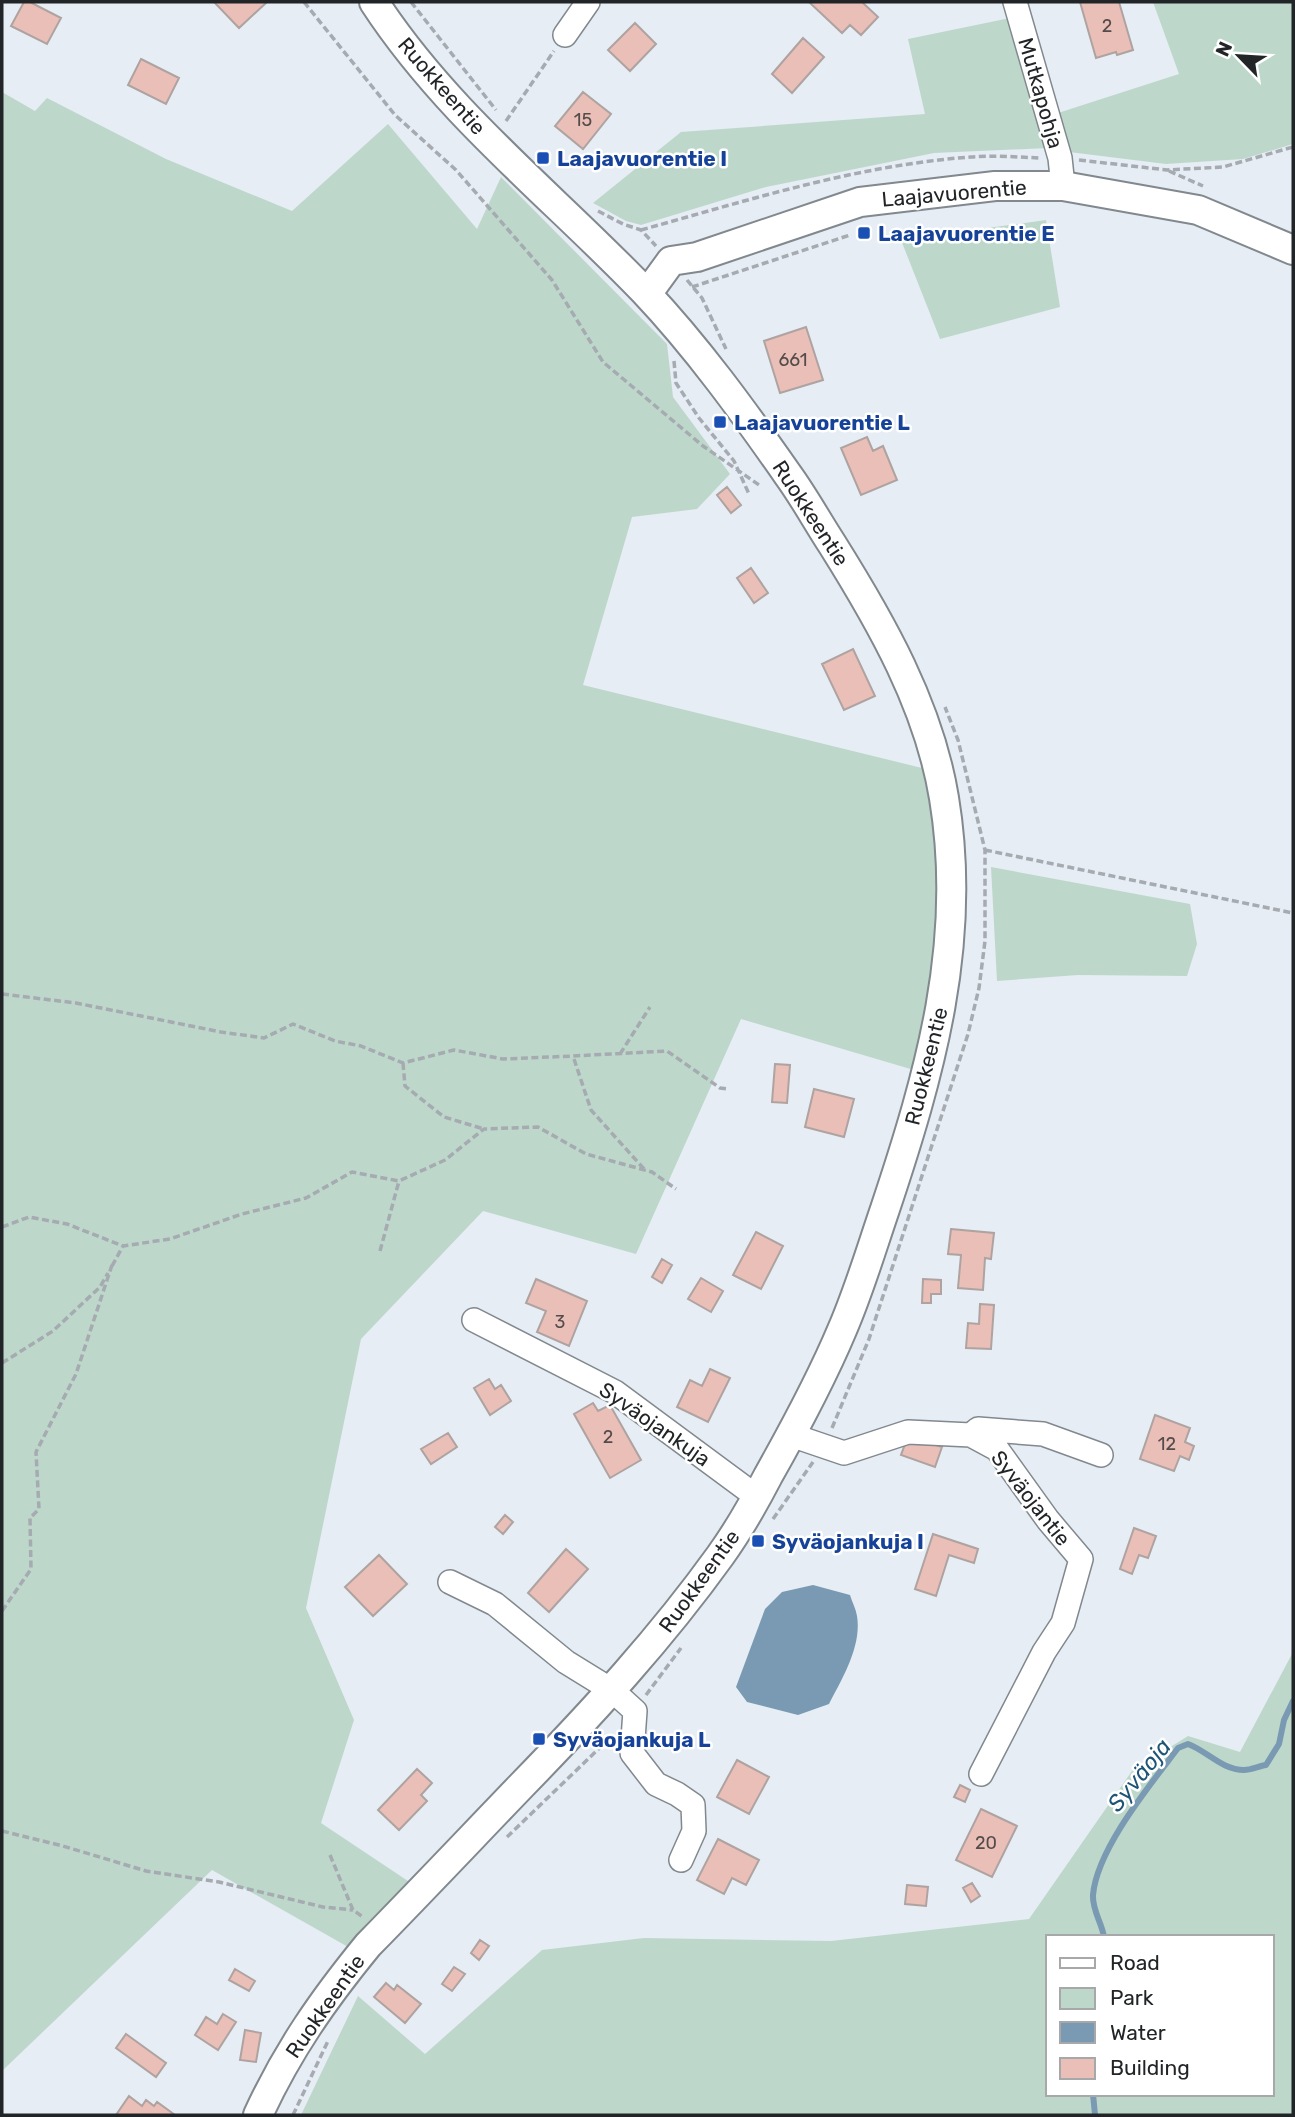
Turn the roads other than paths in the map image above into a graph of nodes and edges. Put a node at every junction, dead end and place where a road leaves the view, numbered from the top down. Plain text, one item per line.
1 (374, 2) edge
2 (588, 2) edge
3 (1015, 2) edge
4 (565, 35) road end
5 (1063, 186) junction
6 (1293, 250) edge
7 (647, 294) junction
8 (474, 1320) dead end
9 (791, 1435) junction
10 (971, 1435) junction
11 (1101, 1455) dead end
12 (757, 1497) junction
13 (450, 1582) dead end
14 (613, 1691) junction
15 (981, 1774) dead end
16 (681, 1860) dead end
17 (258, 2115) edge

1 - 7 street, Ruokkeentie
2 - 4 street
3 - 5 street, Mutkapohja
5 - 6 street, Laajavuorentie
5 - 7 street, Laajavuorentie
7 - 9 street, Ruokkeentie
8 - 12 street, Syväojankuja
9 - 10 street, Syväojantie
9 - 12 street, Ruokkeentie
10 - 11 street
10 - 15 street, Syväojantie
12 - 14 street, Ruokkeentie
13 - 14 street
14 - 16 street
14 - 17 street, Ruokkeentie

